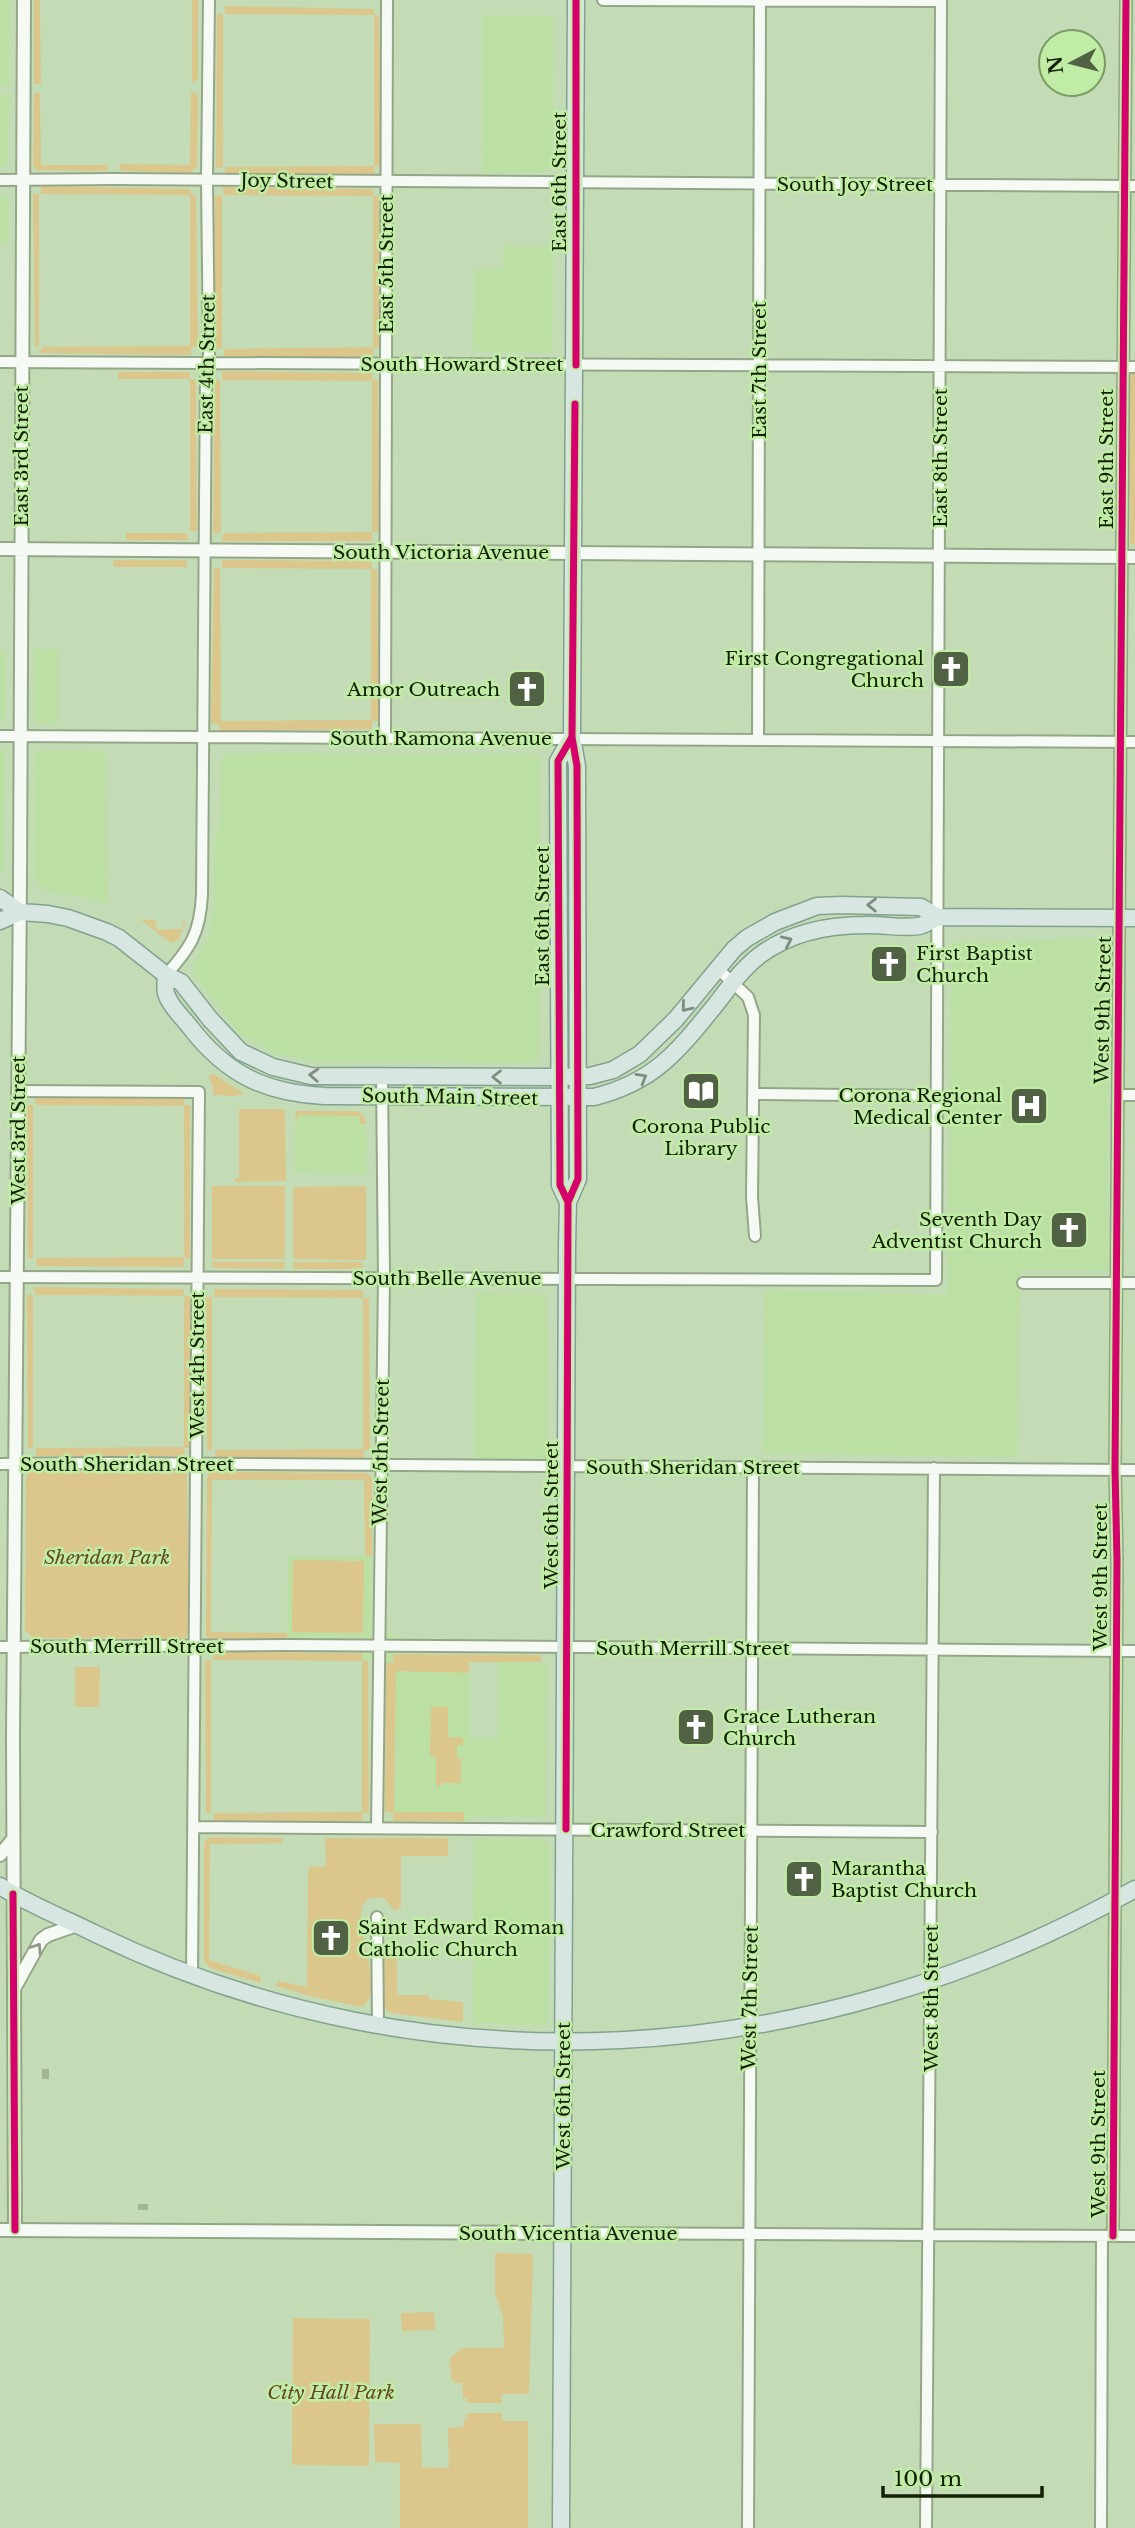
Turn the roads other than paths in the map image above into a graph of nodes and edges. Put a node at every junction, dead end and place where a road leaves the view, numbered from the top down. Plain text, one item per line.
1 (23, 0) edge
2 (209, 0) edge
3 (387, 0) edge
4 (576, 0) edge
5 (603, 0) edge
6 (760, 0) edge
7 (1126, 0) edge
8 (941, 1) edge
9 (0, 180) edge
10 (23, 180) junction
11 (207, 180) junction
12 (387, 182) junction
13 (574, 183) junction
14 (760, 184) junction
15 (940, 185) junction
16 (1123, 186) junction
17 (1135, 186) edge
18 (0, 362) edge
19 (22, 363) junction
20 (207, 363) junction
21 (386, 364) junction
22 (576, 365) junction
23 (759, 366) junction
24 (940, 367) junction
25 (1122, 367) junction
26 (1135, 368) edge
27 (0, 549) edge
28 (21, 549) junction
29 (205, 549) junction
30 (385, 552) junction
31 (573, 553) junction
32 (758, 554) junction
33 (939, 556) junction
34 (1121, 556) junction
35 (1135, 556) edge
36 (203, 732) junction
37 (20, 734) junction
38 (0, 736) edge
39 (572, 737) junction
40 (384, 738) junction
41 (758, 740) junction
42 (939, 741) junction
43 (1121, 741) junction
44 (1135, 742) edge
45 (0, 898) edge
46 (20, 912) junction
47 (938, 917) junction
48 (1128, 918) edge
49 (0, 921) edge
50 (717, 968) junction
51 (166, 975) junction
52 (733, 982) junction
53 (382, 1076) junction
54 (558, 1077) junction
55 (577, 1077) junction
56 (18, 1091) junction
57 (754, 1094) junction
58 (1118, 1095) junction
59 (1135, 1095) edge
60 (382, 1096) junction
61 (937, 1096) junction
62 (558, 1098) junction
63 (578, 1098) junction
64 (568, 1202) junction
65 (755, 1236) dead end
66 (198, 1276) junction
67 (0, 1277) edge
68 (384, 1277) junction
69 (17, 1278) junction
70 (567, 1278) junction
71 (1023, 1283) dead end
72 (1116, 1283) junction
73 (1135, 1283) edge
74 (196, 1463) junction
75 (0, 1464) edge
76 (16, 1464) junction
77 (381, 1465) junction
78 (567, 1466) junction
79 (753, 1467) junction
80 (934, 1468) junction
81 (1115, 1469) junction
82 (1135, 1469) edge
83 (195, 1646) junction
84 (378, 1646) junction
85 (0, 1647) edge
86 (14, 1647) junction
87 (566, 1647) junction
88 (752, 1648) junction
89 (933, 1649) junction
90 (1116, 1651) junction
91 (1135, 1651) edge
92 (194, 1827) junction
93 (377, 1828) junction
94 (566, 1829) junction
95 (751, 1830) junction
96 (932, 1832) junction
97 (13, 1839) junction
98 (0, 1855) edge
99 (1135, 1889) edge
100 (7, 1890) edge
101 (1115, 1900) junction
102 (377, 1917) dead end
103 (77, 1925) junction
104 (192, 1975) junction
105 (932, 1982) junction
106 (14, 1990) junction
107 (378, 2024) junction
108 (749, 2027) junction
109 (563, 2043) junction
110 (0, 2230) edge
111 (15, 2230) junction
112 (562, 2233) junction
113 (749, 2234) junction
114 (930, 2234) junction
115 (1108, 2236) junction
116 (1135, 2236) edge
117 (561, 2528) edge
118 (748, 2528) edge
119 (926, 2528) edge
120 (1101, 2528) edge

1 - 10 street, East 3rd Street
2 - 11 street, East 4th Street
3 - 12 street, East 5th Street
4 - 13 main road, East 6th Street
5 - 6 street
6 - 8 street
6 - 14 street, East 7th Street
7 - 16 street, East 9th Street
8 - 15 street, East 8th Street
9 - 10 street, Joy Street
10 - 11 street, Joy Street
10 - 19 street, East 3rd Street
11 - 12 street, Joy Street
11 - 20 street, East 4th Street
12 - 13 street, Joy Street
12 - 21 street, East 5th Street
13 - 14 street, South Joy Street
13 - 22 main road, East 6th Street
14 - 15 street, South Joy Street
14 - 23 street, East 7th Street
15 - 16 street, South Joy Street
15 - 24 street, East 8th Street
16 - 17 street, South Joy Street
16 - 25 street, East 9th Street
18 - 19 street, South Howard Street
19 - 20 street, South Howard Street
19 - 28 street, East 3rd Street
20 - 21 street, South Howard Street
20 - 29 street, East 4th Street
21 - 22 street, South Howard Street
21 - 30 street, East 5th Street
22 - 23 street, South Howard Street
22 - 31 main road, East 6th Street
23 - 24 street, South Howard Street
23 - 32 street, East 7th Street
24 - 25 street, South Howard Street
24 - 33 street, East 8th Street
25 - 26 street, South Howard Street
25 - 34 street, East 9th Street
27 - 28 street, South Victoria Avenue
28 - 29 street, South Victoria Avenue
28 - 37 street, East 3rd Street
29 - 30 street, South Victoria Avenue
29 - 36 street, East 4th Street
30 - 31 street, South Victoria Avenue
30 - 40 street, East 5th Street
31 - 32 street, South Victoria Avenue
31 - 39 main road, East 6th Street
32 - 33 street, South Victoria Avenue
32 - 41 street, East 7th Street
33 - 34 street, South Victoria Avenue
33 - 42 street, East 8th Street
34 - 35 street, South Victoria Avenue
34 - 43 street, East 9th Street
36 - 37 street, South Ramona Avenue
36 - 40 street, South Ramona Avenue
36 - 51 street
37 - 38 street, South Ramona Avenue
37 - 46 street
39 - 40 street, South Ramona Avenue
39 - 41 street, South Ramona Avenue
39 - 54 main road, East 6th Street
39 - 55 main road, East 6th Street
41 - 42 street, South Ramona Avenue
42 - 43 street, South Ramona Avenue
42 - 47 street, East 8th Street
43 - 44 street, South Ramona Avenue
43 - 48 street, East 9th Street
45 - 46 main road, South Main Street
46 - 49 main road
46 - 51 main road, South Main Street
46 - 56 street, West 3rd Street
47 - 48 main road, South Main Street
47 -> 50 main road, South Main Street
52 -> 47 main road, South Main Street
47 - 61 street
48 - 58 street, West 9th Street
50 - 52 street
50 -> 55 main road, South Main Street
53 -> 51 main road, South Main Street
51 - 60 main road, South Main Street
52 - 57 street
63 -> 52 main road, South Main Street
54 -> 53 main road, South Main Street
53 - 60 street, West 5th Street
54 - 55 main road, South Main Street
54 - 62 main road, East 6th Street
55 - 63 main road, East 6th Street
56 - 66 street, West 4th Street
56 - 69 street, West 3rd Street
57 - 61 street
57 - 65 street
58 - 59 street
58 - 72 street, West 9th Street
60 - 62 main road, South Main Street
60 - 68 street, West 5th Street
61 - 70 street, South Belle Avenue
62 - 63 main road, South Main Street
62 - 64 main road, West 6th Street
63 - 64 main road, West 6th Street
64 - 70 main road, West 6th Street
66 - 68 street, South Belle Avenue
66 - 69 street, South Belle Avenue
66 - 74 street, West 4th Street
67 - 69 street, South Belle Avenue
68 - 70 street, South Belle Avenue
68 - 77 street, West 5th Street
69 - 76 street, West 3rd Street
70 - 78 main road, West 6th Street
71 - 72 street
72 - 73 street
72 - 81 street, West 9th Street
74 - 76 street, South Sheridan Street
74 - 77 street, South Sheridan Street
74 - 83 street, West 4th Street
75 - 76 street, South Sheridan Street
76 - 86 street, West 3rd Street
77 - 78 street, South Sheridan Street
77 - 84 street, West 5th Street
78 - 79 street, South Sheridan Street
78 - 87 main road, West 6th Street
79 - 80 street, South Sheridan Street
79 - 88 street, West 7th Street
80 - 81 street, South Sheridan Street
80 - 89 street, West 8th Street
81 - 82 street, South Sheridan Street
81 - 90 street, West 9th Street
83 - 84 street, South Merrill Street
83 - 86 street, South Merrill Street
83 - 92 street, West 4th Street
84 - 87 street, South Merrill Street
84 - 93 street, West 5th Street
85 - 86 street, South Merrill Street
86 - 97 street, West 3rd Street
87 - 88 street, South Merrill Street
87 - 94 main road, West 6th Street
88 - 89 street, South Merrill Street
88 - 95 street, West 7th Street
89 - 90 street, South Merrill Street
89 - 96 street, West 8th Street
90 - 91 street, South Merrill Street
90 - 101 street, West 9th Street
92 - 93 street, Crawford Street
92 - 104 street, West 4th Street
93 - 94 street, Crawford Street
94 - 95 street, Crawford Street
94 - 109 main road, West 6th Street
95 - 96 street, Crawford Street
95 - 108 street, West 7th Street
96 - 105 street, West 8th Street
97 - 98 street
97 - 100 street, West 3rd Street
99 - 101 main road
100 - 103 main road
100 - 106 street, West 3rd Street
101 - 105 main road
101 - 115 street, West 9th Street
102 - 107 street
103 - 104 main road
106 -> 103 street
104 - 107 main road
105 - 108 main road
105 - 114 street, West 8th Street
106 - 111 street, West 3rd Street
107 - 109 main road
108 - 109 main road
108 - 113 street, West 7th Street
109 - 112 main road, West 6th Street
110 - 111 street, South Vicentia Avenue
111 - 112 street, South Vicentia Avenue
112 - 113 street, South Vicentia Avenue
112 - 117 main road, West 6th Street
113 - 114 street, South Vicentia Avenue
113 - 118 street, West 7th Street
114 - 115 street, South Vicentia Avenue
114 - 119 street, West 8th Street
115 - 116 street, South Vicentia Avenue
115 - 120 street, West 9th Street

